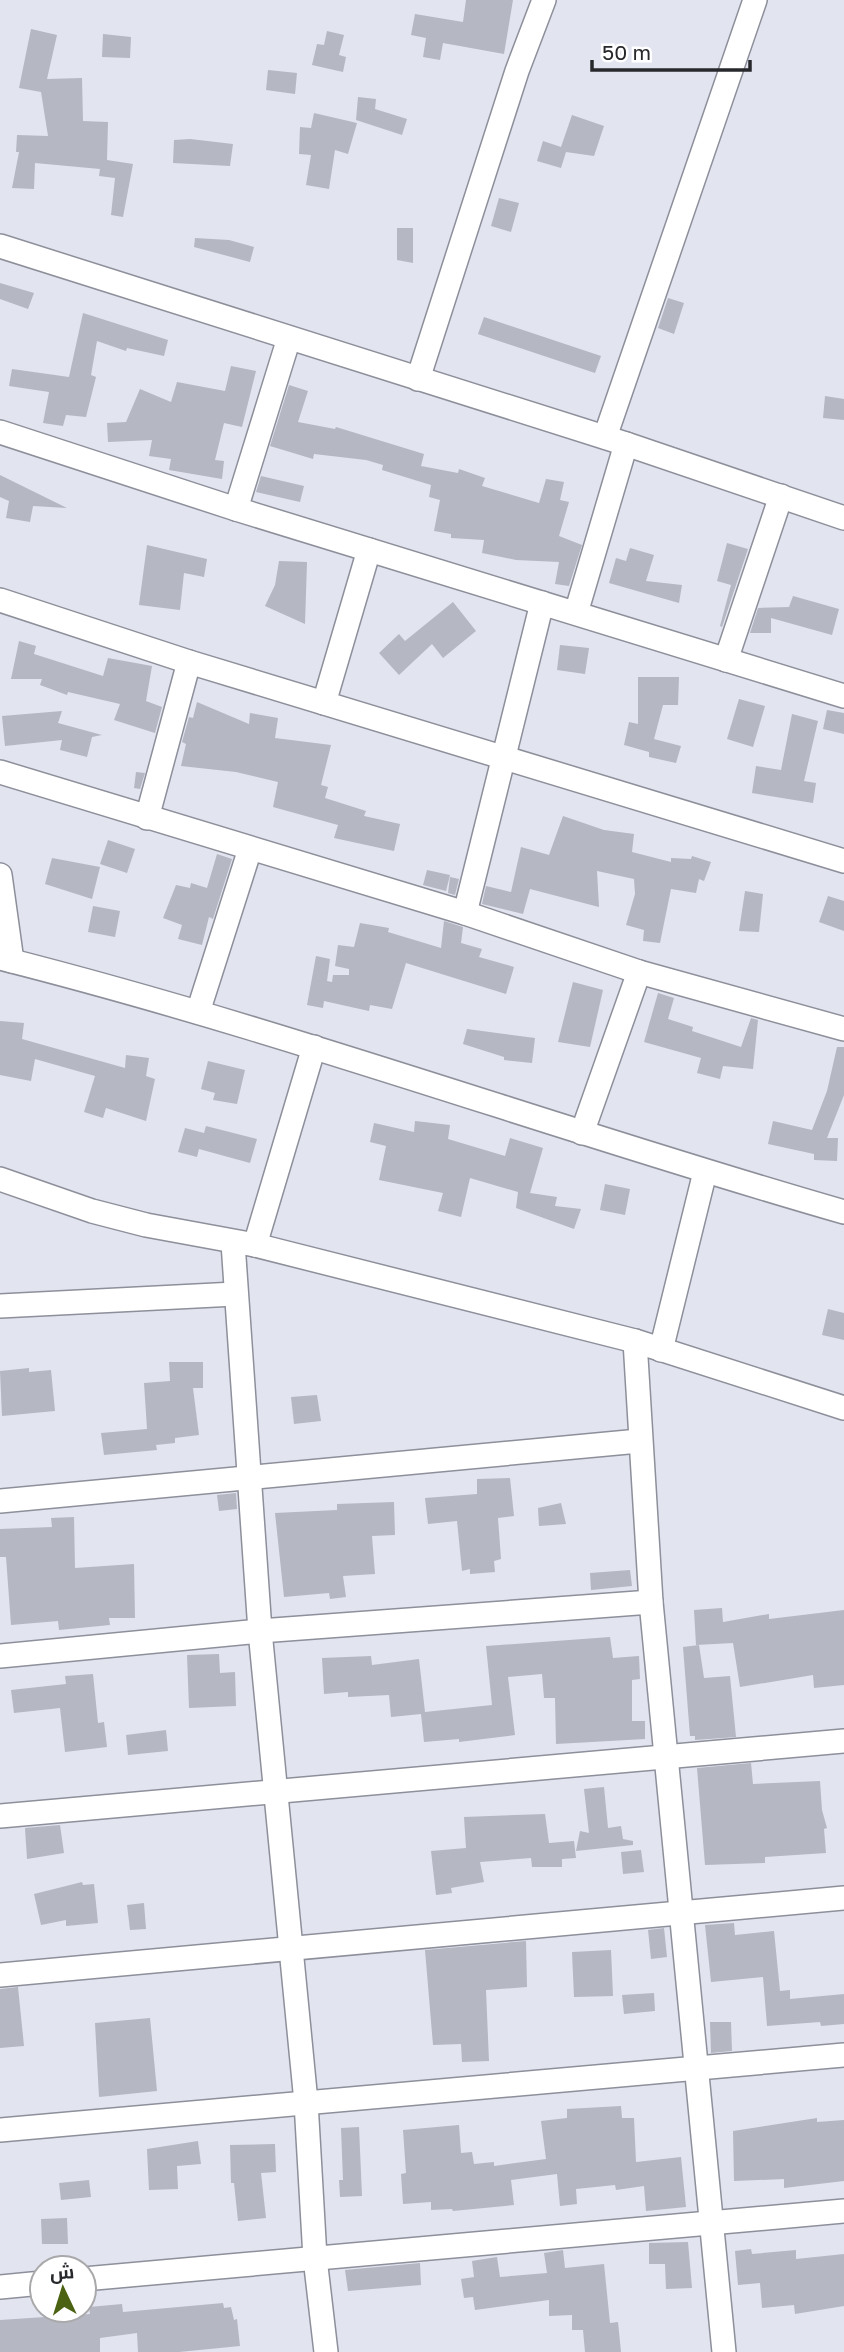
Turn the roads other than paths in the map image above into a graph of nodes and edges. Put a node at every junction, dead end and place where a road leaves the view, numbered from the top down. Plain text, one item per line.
1 (544, 0) edge
2 (755, 0) edge
3 (0, 246) edge
4 (289, 338) junction
5 (418, 379) junction
6 (0, 432) edge
7 (616, 440) junction
8 (781, 496) junction
9 (236, 509) junction
10 (844, 518) edge
11 (369, 550) junction
12 (0, 600) edge
13 (542, 603) junction
14 (576, 613) junction
15 (726, 660) junction
16 (189, 662) junction
17 (844, 696) edge
18 (324, 703) junction
19 (503, 758) junction
20 (0, 772) edge
21 (147, 818) junction
22 (250, 849) junction
23 (844, 861) edge
24 (0, 874) edge
25 (465, 913) junction
26 (6, 959) edge
27 (639, 972) junction
28 (198, 1012) junction
29 (844, 1029) edge
30 (314, 1047) junction
31 (582, 1133) junction
32 (705, 1172) junction
33 (0, 1180) edge
34 (844, 1212) edge
35 (244, 1244) junction
36 (234, 1294) junction
37 (0, 1306) edge
38 (635, 1341) junction
39 (661, 1350) junction
40 (844, 1408) edge
41 (639, 1441) junction
42 (251, 1478) junction
43 (0, 1501) edge
44 (651, 1602) junction
45 (260, 1631) junction
46 (0, 1656) edge
47 (844, 1741) edge
48 (667, 1758) junction
49 (274, 1792) junction
50 (0, 1816) edge
51 (844, 1898) edge
52 (682, 1913) junction
53 (290, 1951) junction
54 (0, 1975) edge
55 (844, 2055) edge
56 (694, 2068) junction
57 (306, 2102) junction
58 (0, 2130) edge
59 (844, 2211) edge
60 (709, 2222) junction
61 (315, 2258) junction
62 (98, 2278) edge
63 (28, 2284) edge
64 (0, 2287) edge
65 (326, 2352) edge
66 (724, 2352) edge

1 - 5 street
2 - 7 street
3 - 4 street
4 - 5 street
4 - 9 street
5 - 7 street
6 - 9 street
7 - 8 street
7 - 14 street
8 - 10 street
8 - 15 street
9 - 11 street
11 - 13 street
11 - 18 street
12 - 16 street
13 - 14 street
13 - 19 street
14 - 15 street
15 - 17 street
16 - 18 street
16 - 21 street
18 - 19 street
19 - 23 street
19 - 25 street
20 - 21 street
21 - 22 street
22 - 25 street
22 - 28 street
24 - 26 street
25 - 27 street
26 - 28 street
27 - 29 street
27 - 31 street
28 - 30 street
30 - 31 street
30 - 35 street
31 - 32 street
32 - 34 street
32 - 39 street
33 - 35 street
35 - 36 street
35 - 38 street
36 - 37 street
36 - 42 street
38 - 39 street
38 - 41 street
39 - 40 street
41 - 42 street
41 - 44 street
42 - 43 street
42 - 45 street
44 - 45 street
44 - 48 street
45 - 46 street
45 - 49 street
47 - 48 street
48 - 49 street
48 - 52 street
49 - 50 street
49 - 53 street
51 - 52 street
52 - 53 street
52 - 56 street
53 - 54 street
53 - 57 street
55 - 56 street
56 - 57 street
56 - 60 street
57 - 58 street
57 - 61 street
59 - 60 street
60 - 61 street
60 - 66 street
61 - 62 street
61 - 65 street
63 - 64 street

